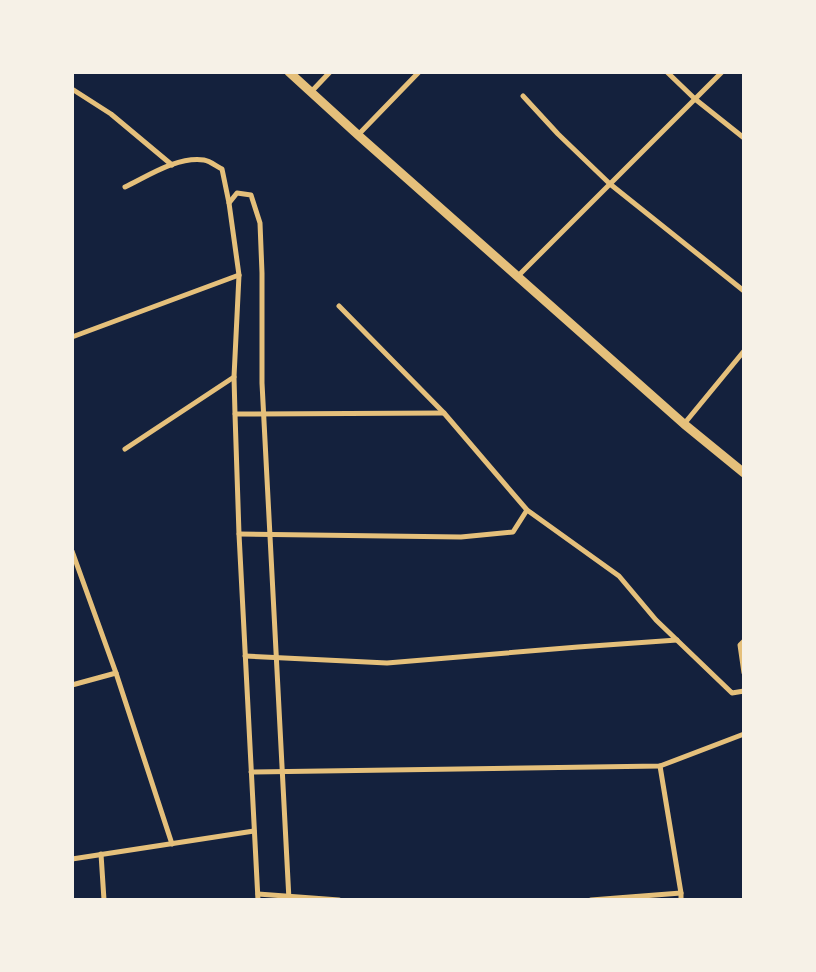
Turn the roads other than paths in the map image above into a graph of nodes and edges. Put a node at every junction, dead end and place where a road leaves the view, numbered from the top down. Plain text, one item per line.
1 (289, 72) edge
2 (330, 72) edge
3 (419, 72) edge
4 (667, 72) edge
5 (722, 72) edge
6 (72, 89) edge
7 (311, 92) junction
8 (523, 96) dead end
9 (695, 99) junction
10 (358, 136) junction
11 (744, 138) edge
12 (172, 165) junction
13 (610, 184) junction
14 (125, 187) dead end
15 (229, 203) junction
16 (239, 275) junction
17 (518, 276) junction
18 (744, 291) edge
19 (338, 306) dead end
20 (72, 338) edge
21 (744, 351) edge
22 (234, 378) junction
23 (444, 413) junction
24 (235, 414) junction
25 (264, 414) junction
26 (684, 424) junction
27 (125, 449) dead end
28 (744, 473) edge
29 (527, 510) junction
30 (239, 534) junction
31 (270, 535) junction
32 (72, 551) edge
33 (677, 640) junction
34 (744, 641) edge
35 (245, 656) junction
36 (276, 658) junction
37 (116, 673) junction
38 (744, 674) edge
39 (72, 685) edge
40 (744, 691) edge
41 (744, 734) edge
42 (660, 766) junction
43 (251, 772) junction
44 (282, 772) junction
45 (254, 831) junction
46 (172, 844) junction
47 (101, 854) junction
48 (72, 859) edge
49 (681, 893) junction
50 (258, 897) edge
51 (289, 898) edge
52 (104, 900) edge
53 (339, 900) edge
54 (591, 900) edge
55 (681, 900) edge

1 - 7 street
2 - 7 street
3 - 10 street
4 - 9 street
5 - 9 street
6 - 12 street
7 - 10 street
8 - 13 street
9 - 11 street
9 - 13 street
10 - 17 street
12 - 14 street
12 - 15 street
13 - 17 street
13 - 18 street
15 - 16 street
15 - 25 street
16 - 20 street
16 - 22 street
17 - 26 street
19 - 23 street
21 - 26 street
22 - 24 street
22 - 27 street
23 - 25 street
23 - 29 street
24 - 25 street
24 - 30 street
25 - 31 street
26 - 28 street
29 - 31 street
29 - 33 street
30 - 31 street
30 - 35 street
31 - 36 street
32 - 37 street
33 - 36 street
33 - 40 street
34 - 38 street
35 - 36 street
35 - 43 street
36 - 44 street
37 - 39 street
37 - 46 street
41 - 42 street
42 - 44 street
42 - 49 street
43 - 44 street
43 - 45 street
44 - 51 street
45 - 46 street
45 - 50 street
46 - 47 street
47 - 48 street
47 - 52 street
49 - 54 street
49 - 55 street
50 - 51 street
51 - 53 street

